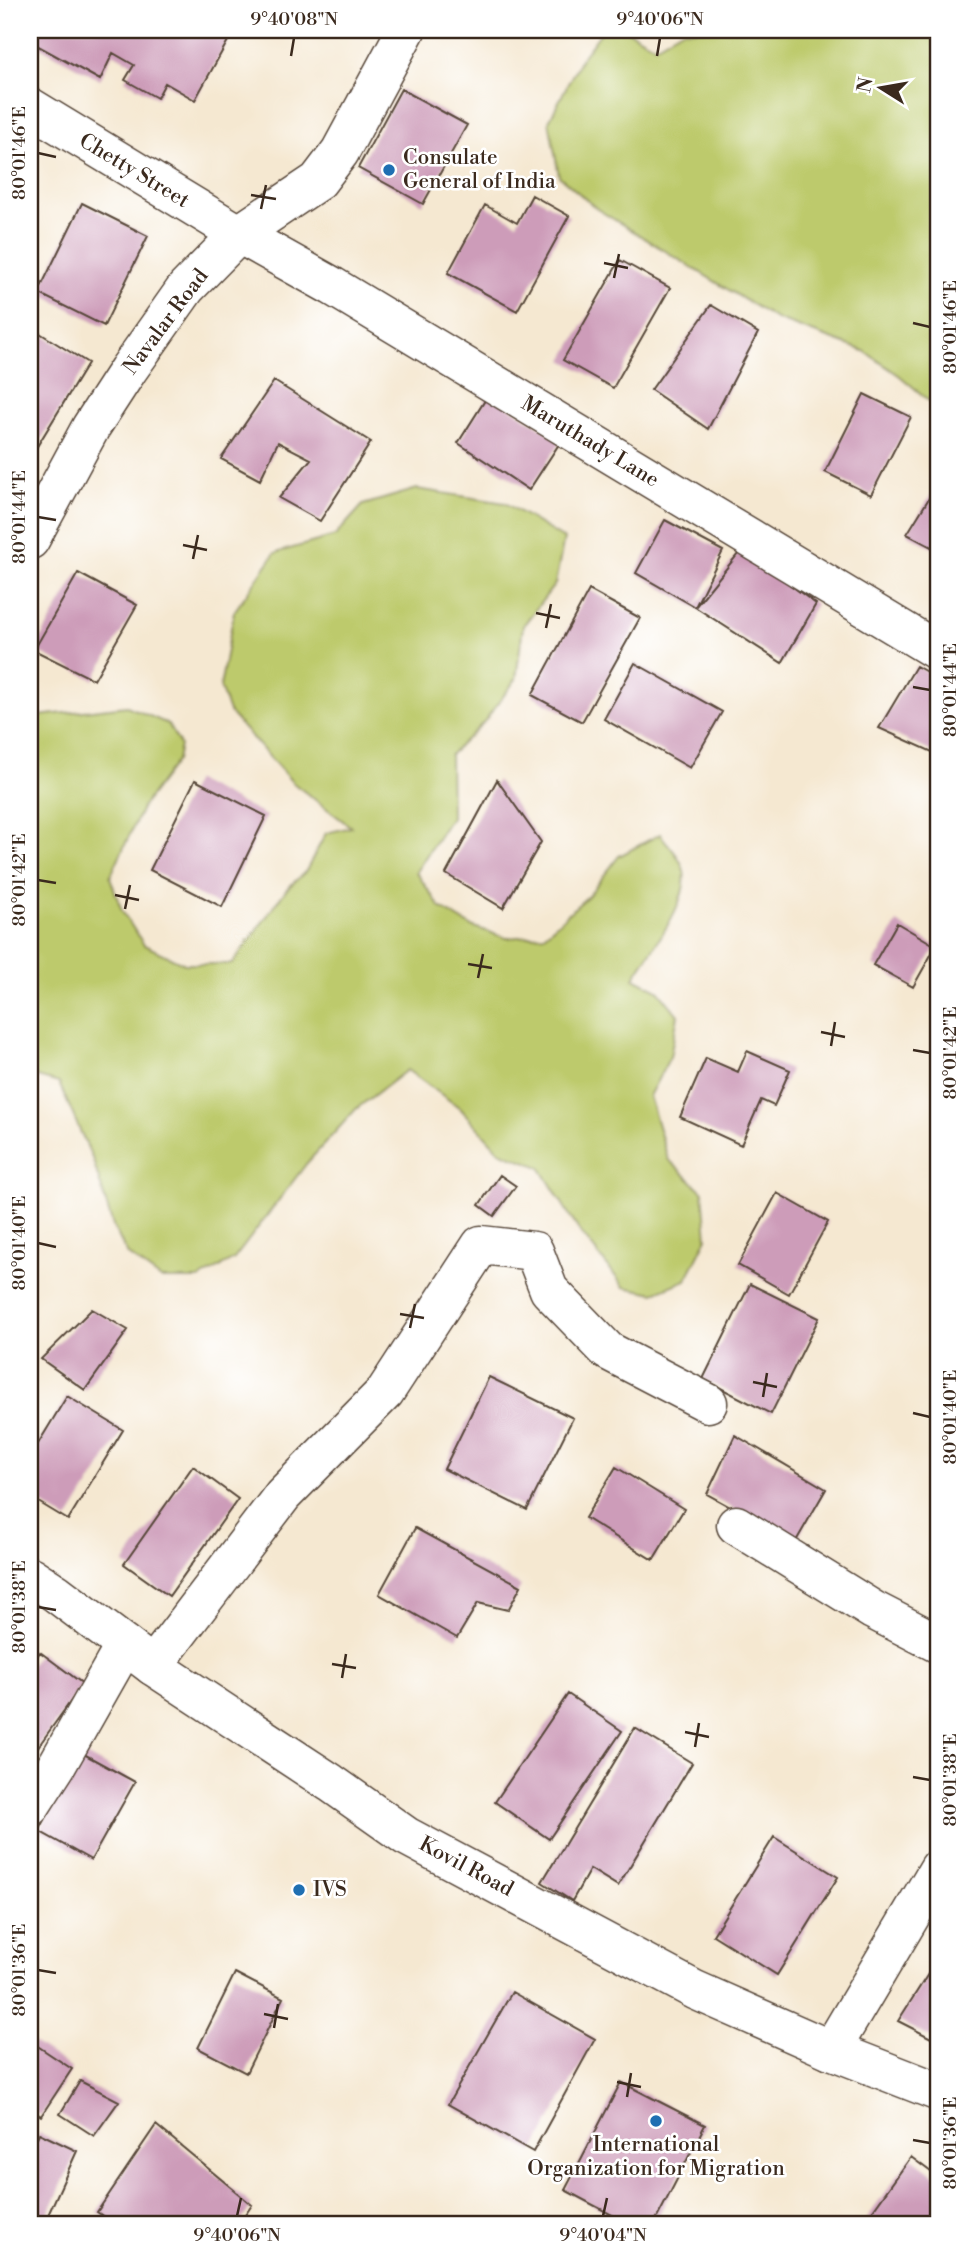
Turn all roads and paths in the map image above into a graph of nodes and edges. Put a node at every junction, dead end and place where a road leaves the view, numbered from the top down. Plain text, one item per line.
1 (405, 30) edge
2 (30, 107) edge
3 (239, 234) junction
4 (30, 540) edge
5 (939, 652) edge
6 (708, 1403) dead end
7 (736, 1525) dead end
8 (30, 1576) edge
9 (939, 1644) edge
10 (139, 1655) junction
11 (30, 1807) edge
12 (939, 1868) edge
13 (831, 2050) junction
14 (939, 2092) edge

1 - 3 street, Navalar Road
2 - 3 street, Chetty Street
3 - 4 street, Navalar Road
3 - 5 street, Maruthady Lane
6 - 10 street
7 - 9 street
8 - 10 street, Kovil Road
10 - 11 street
10 - 13 street, Kovil Road
12 - 13 street
13 - 14 street, Kovil Road

